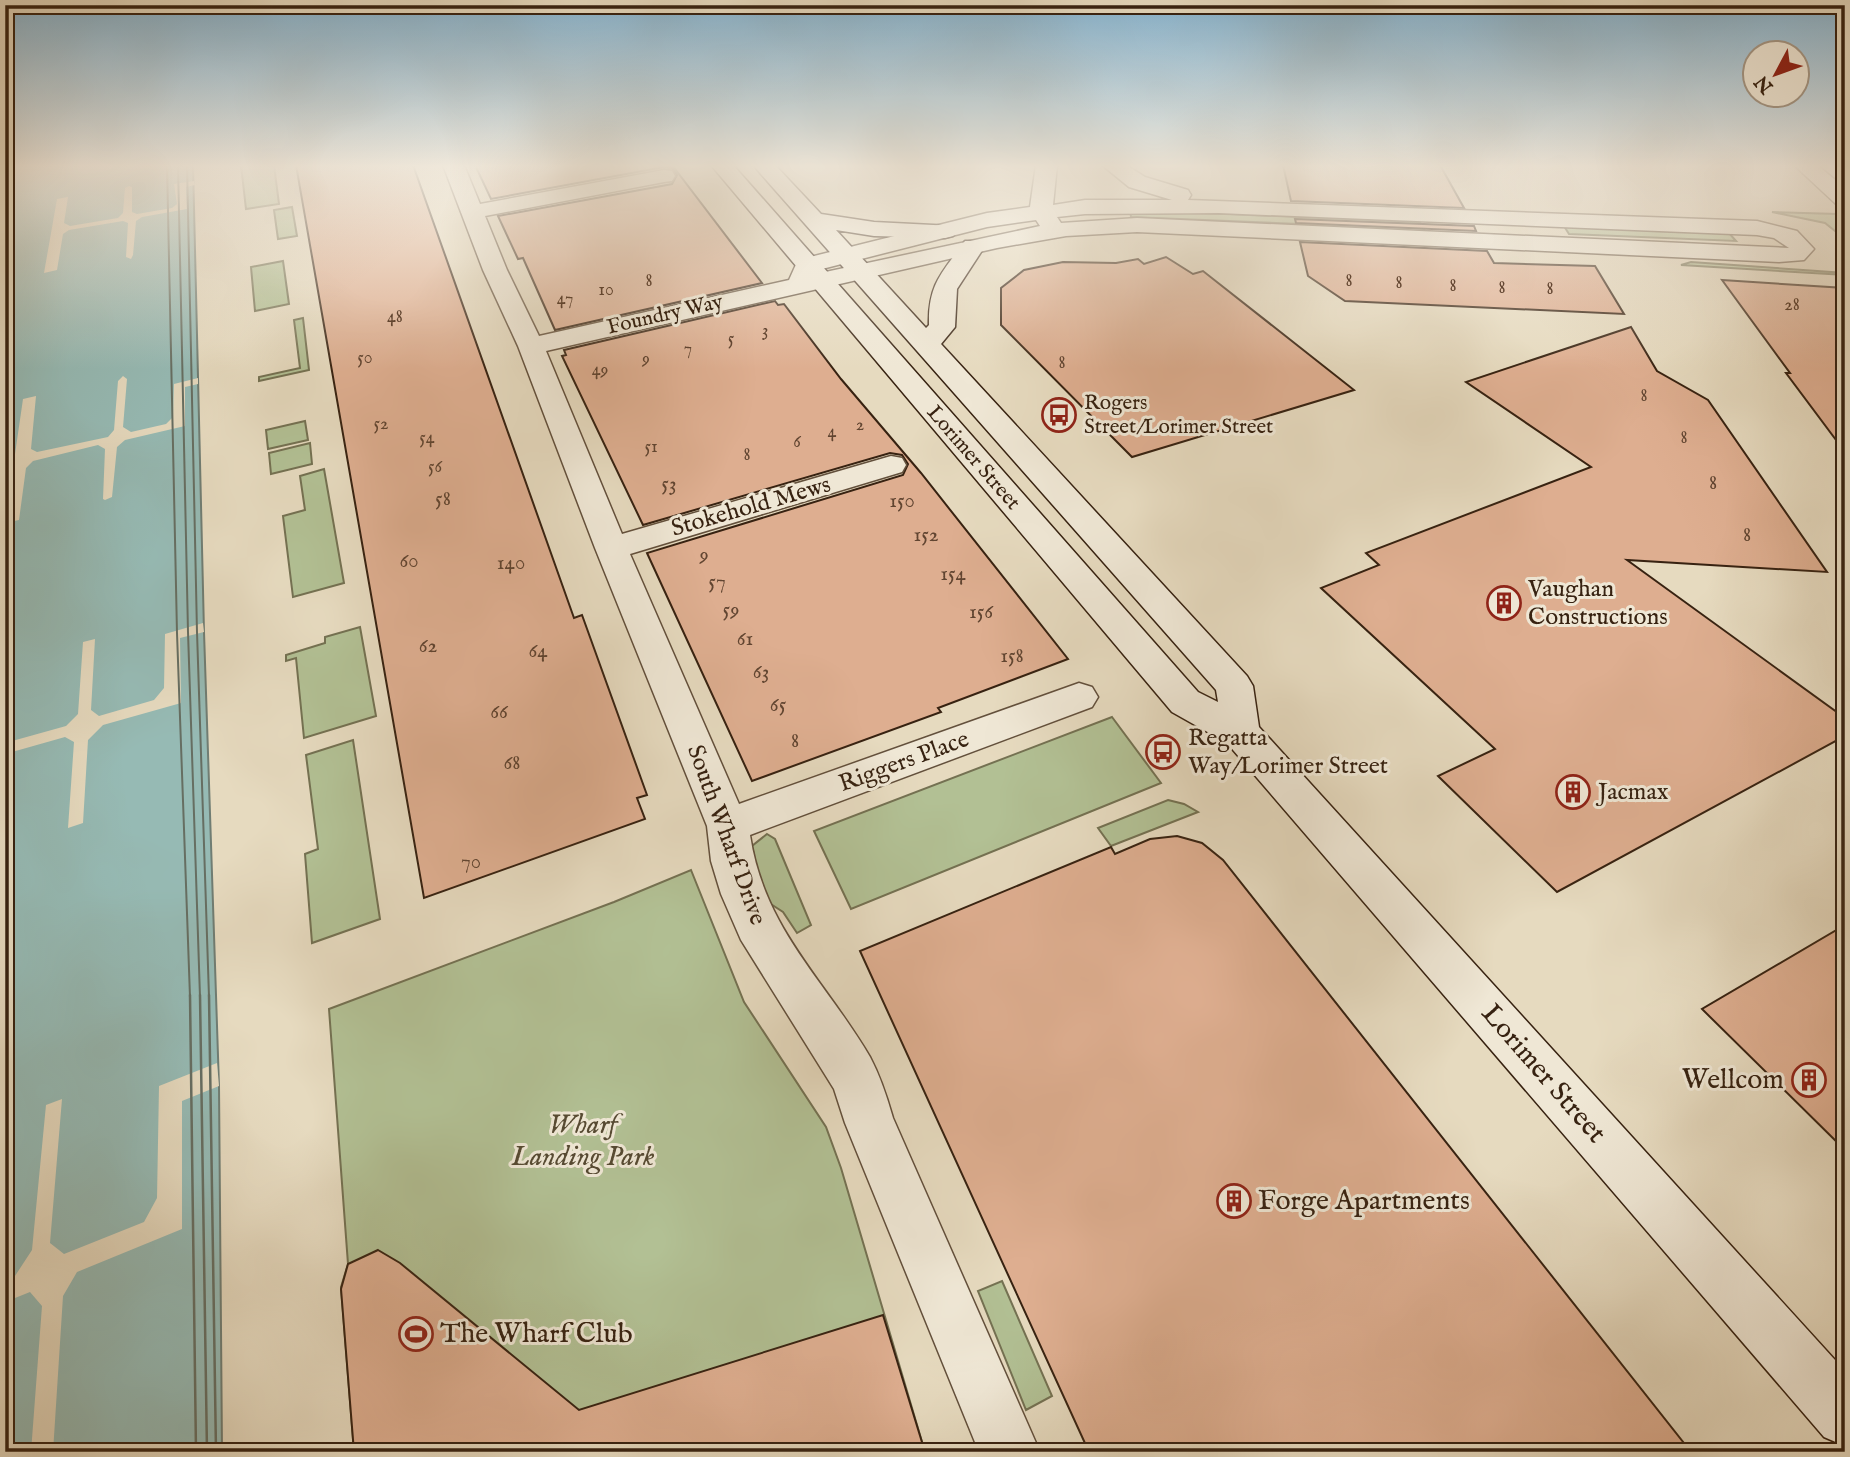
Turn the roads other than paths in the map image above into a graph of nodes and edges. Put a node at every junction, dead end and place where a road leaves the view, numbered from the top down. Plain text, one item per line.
1 (480, 233) edge
2 (775, 233) edge
3 (826, 233) edge
4 (940, 233) edge
5 (1011, 233) edge
6 (1315, 233) edge
7 (1512, 233) edge
8 (1778, 233) edge
9 (1516, 242) junction
10 (973, 246) junction
11 (854, 264) junction
12 (809, 277) junction
13 (926, 344) junction
14 (531, 346) junction
15 (891, 465) dead end
16 (611, 548) junction
17 (1080, 697) dead end
18 (1241, 732) junction
19 (729, 827) junction
20 (1845, 1416) edge
21 (1010, 1452) edge

1 - 14 street, South Wharf Drive
2 - 12 street, Lorimer Street
3 - 11 street, Lorimer Street
4 - 11 street
5 - 10 street
6 - 9 street
7 - 9 street
8 - 9 street
10 - 11 street
10 - 13 street
11 - 12 street, Foundry Way
11 - 13 street, Lorimer Street
12 - 14 street, Foundry Way
12 - 18 street, Lorimer Street
13 - 18 street, Lorimer Street
14 - 16 street, South Wharf Drive
15 - 16 street, Stokehold Mews
16 - 19 street, South Wharf Drive
17 - 19 street, Riggers Place
18 - 20 street, Lorimer Street
19 - 21 street, South Wharf Drive

